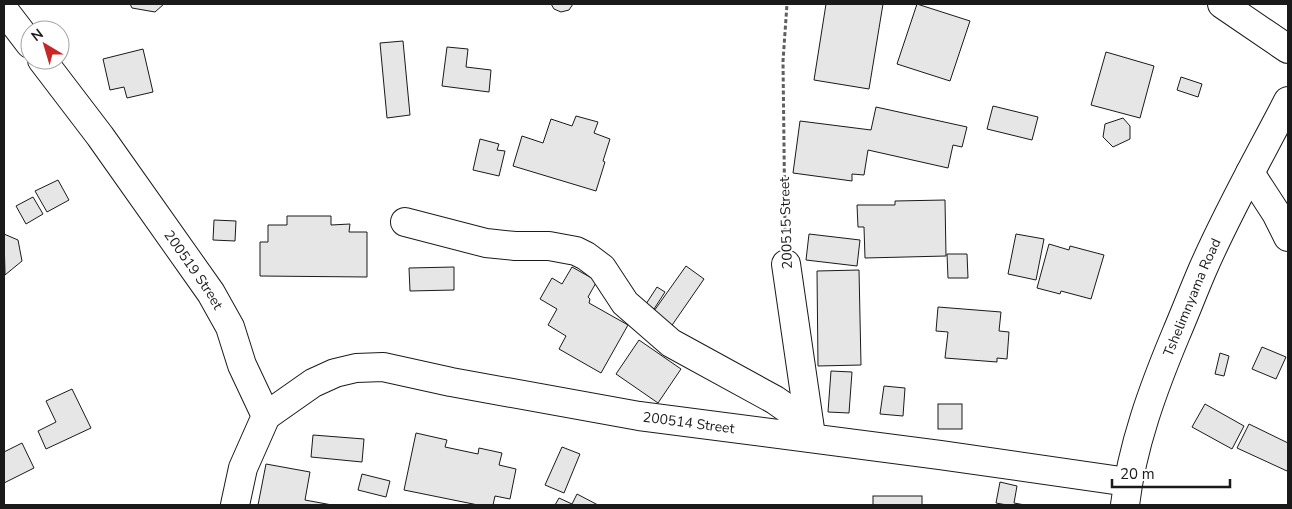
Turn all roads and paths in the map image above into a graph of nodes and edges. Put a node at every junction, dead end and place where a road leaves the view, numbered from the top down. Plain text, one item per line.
1 (787, 4) edge
2 (1222, 4) edge
3 (4, 10) edge
4 (20, 31) edge
5 (1288, 50) edge
6 (50, 70) edge
7 (1288, 101) edge
8 (1250, 173) junction
9 (405, 222) dead end
10 (1288, 237) edge
11 (786, 264) joint
12 (266, 416) junction
13 (811, 432) junction
14 (1126, 494) edge
15 (235, 505) edge

1 - 11 path, 200515 Street
2 - 5 street
3 - 4 street
6 - 12 street, 200519 Street
7 - 8 street, Tshelimnyama Road
8 - 10 street
8 - 14 street, Tshelimnyama Road
9 - 13 street
11 - 13 street, 200515 Street
12 - 13 street, 200514 Street
12 - 15 street
13 - 14 street, 200514 Street

